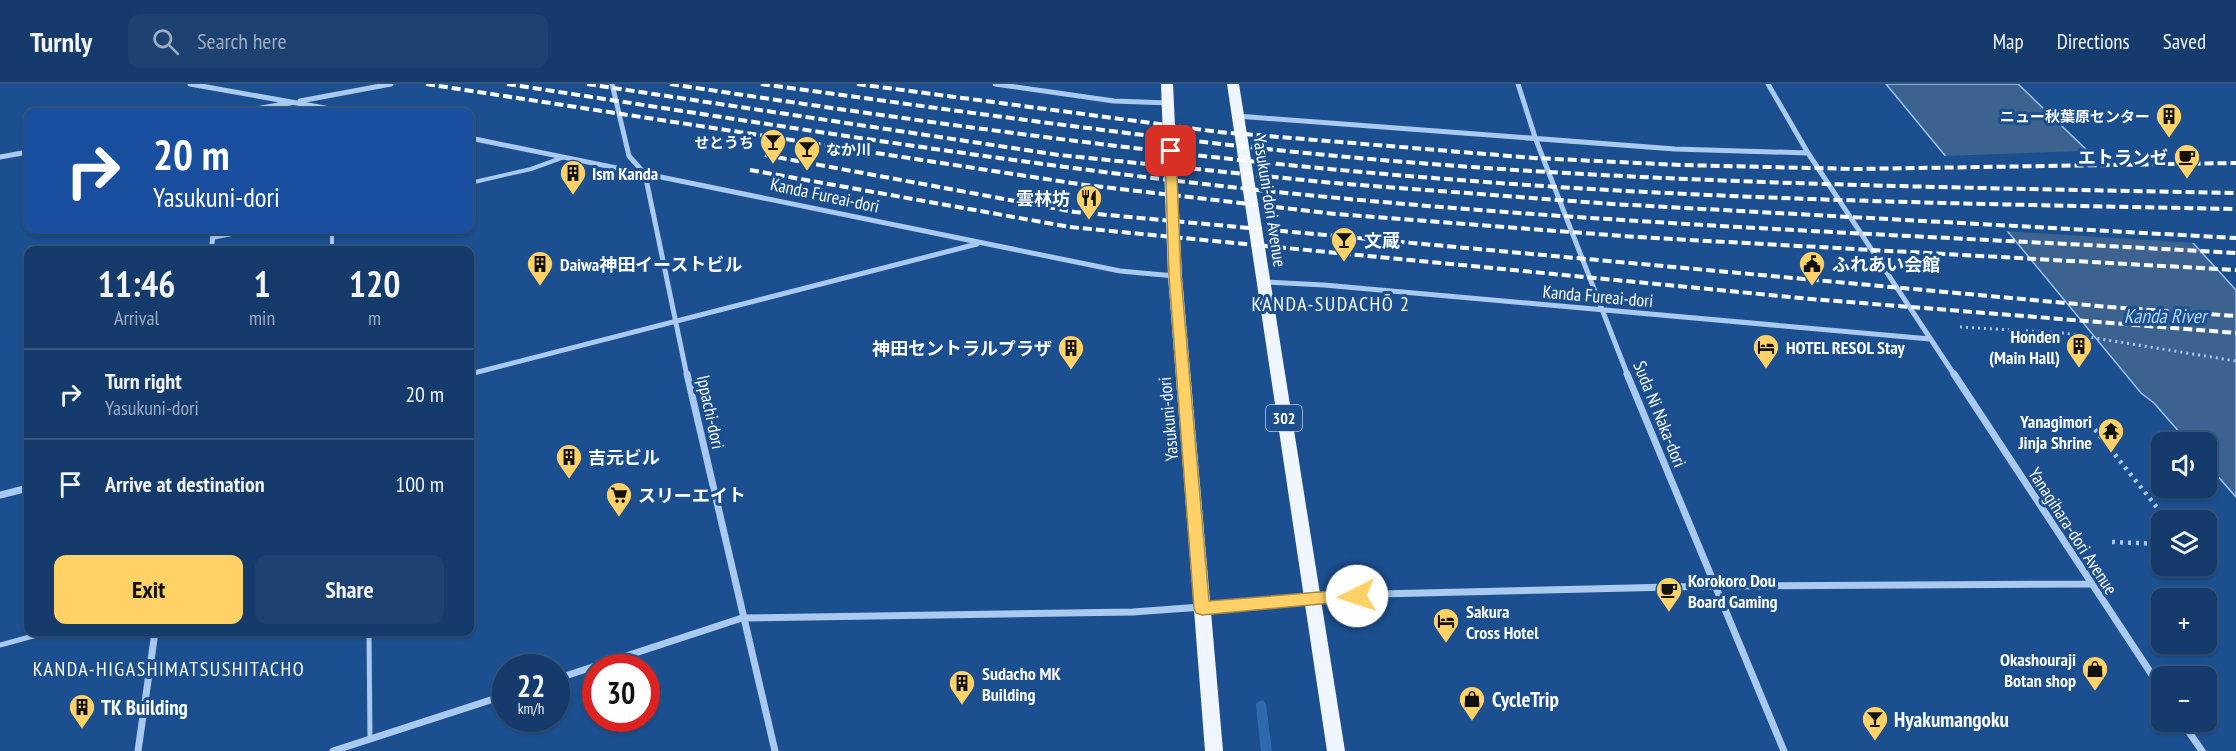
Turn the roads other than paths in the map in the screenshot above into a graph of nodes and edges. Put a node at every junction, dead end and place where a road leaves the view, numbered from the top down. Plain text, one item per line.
1 (190, 84) edge
2 (391, 84) edge
3 (612, 84) edge
4 (995, 84) edge
5 (1167, 84) edge
6 (1233, 84) edge
7 (1518, 84) edge
8 (1768, 84) edge
9 (295, 102) junction
10 (1169, 103) junction
11 (261, 108) edge
12 (326, 108) edge
13 (1237, 116) junction
14 (474, 139) edge
15 (1536, 140) junction
16 (24, 153) edge
17 (1808, 153) junction
18 (0, 157) edge
19 (564, 157) junction
20 (645, 174) junction
21 (474, 182) edge
22 (213, 234) edge
23 (232, 234) edge
24 (212, 238) junction
25 (980, 243) junction
26 (211, 246) edge
27 (1175, 276) junction
28 (1263, 282) junction
29 (1601, 311) junction
30 (677, 321) junction
31 (1930, 339) junction
32 (474, 373) edge
33 (24, 489) edge
34 (0, 495) edge
35 (2090, 584) junction
36 (1715, 586) junction
37 (1311, 599) junction
38 (1202, 608) junction
39 (742, 618) junction
40 (33, 636) edge
41 (154, 636) edge
42 (369, 636) edge
43 (0, 645) edge
44 (570, 674) edge
45 (2151, 674) edge
46 (492, 700) edge
47 (2189, 732) edge
48 (370, 740) junction
49 (138, 751) edge
50 (333, 751) edge
51 (775, 751) edge
52 (1214, 751) edge
53 (1336, 751) edge
54 (1784, 751) edge
55 (2202, 751) edge

1 - 9 street
2 - 9 street
3 - 20 street, Ippachi-dori
4 - 10 street
5 - 10 main road, Yasukuni-dori
6 - 13 main road, Yasukuni-dori Avenue / 302
7 - 15 street, Suda Ni Naka-dori
8 - 17 street, Yanagihara-dori Avenue
9 - 11 street
9 - 12 street
10 - 27 main road, Yasukuni-dori
13 - 15 street
13 - 28 main road, Yasukuni-dori Avenue / 302
14 - 19 street, Kanda Fureai-dori
15 - 17 street
15 - 29 street, Suda Ni Naka-dori
16 - 18 street
17 - 31 street, Yanagihara-dori Avenue
19 - 20 street, Kanda Fureai-dori
19 - 21 lane
20 - 25 street, Kanda Fureai-dori
20 - 30 street, Ippachi-dori
22 - 24 street
23 - 24 lane
24 - 26 street
25 - 27 street, Kanda Fureai-dori
25 - 30 street
27 - 38 main road, Yasukuni-dori
28 - 29 street, Kanda Fureai-dori
28 - 37 main road, Yasukuni-dori Avenue / 302
29 - 31 street, Kanda Fureai-dori
29 - 36 street, Suda Ni Naka-dori
30 - 32 street
30 - 39 street, Ippachi-dori
31 - 35 street, Yanagihara-dori Avenue
33 - 34 street
35 - 36 street
35 - 45 street, Yanagihara-dori Avenue
36 - 37 street
36 - 54 street, Suda Ni Naka-dori
37 - 38 street
37 - 53 main road, Yasukuni-dori Avenue / 302
38 - 39 street
38 - 52 main road, Yasukuni-dori
39 - 44 street
39 - 51 street, Ippachi-dori
40 - 43 lane
41 - 49 street
42 - 48 lane
46 - 48 street
47 - 55 street
48 - 50 street

